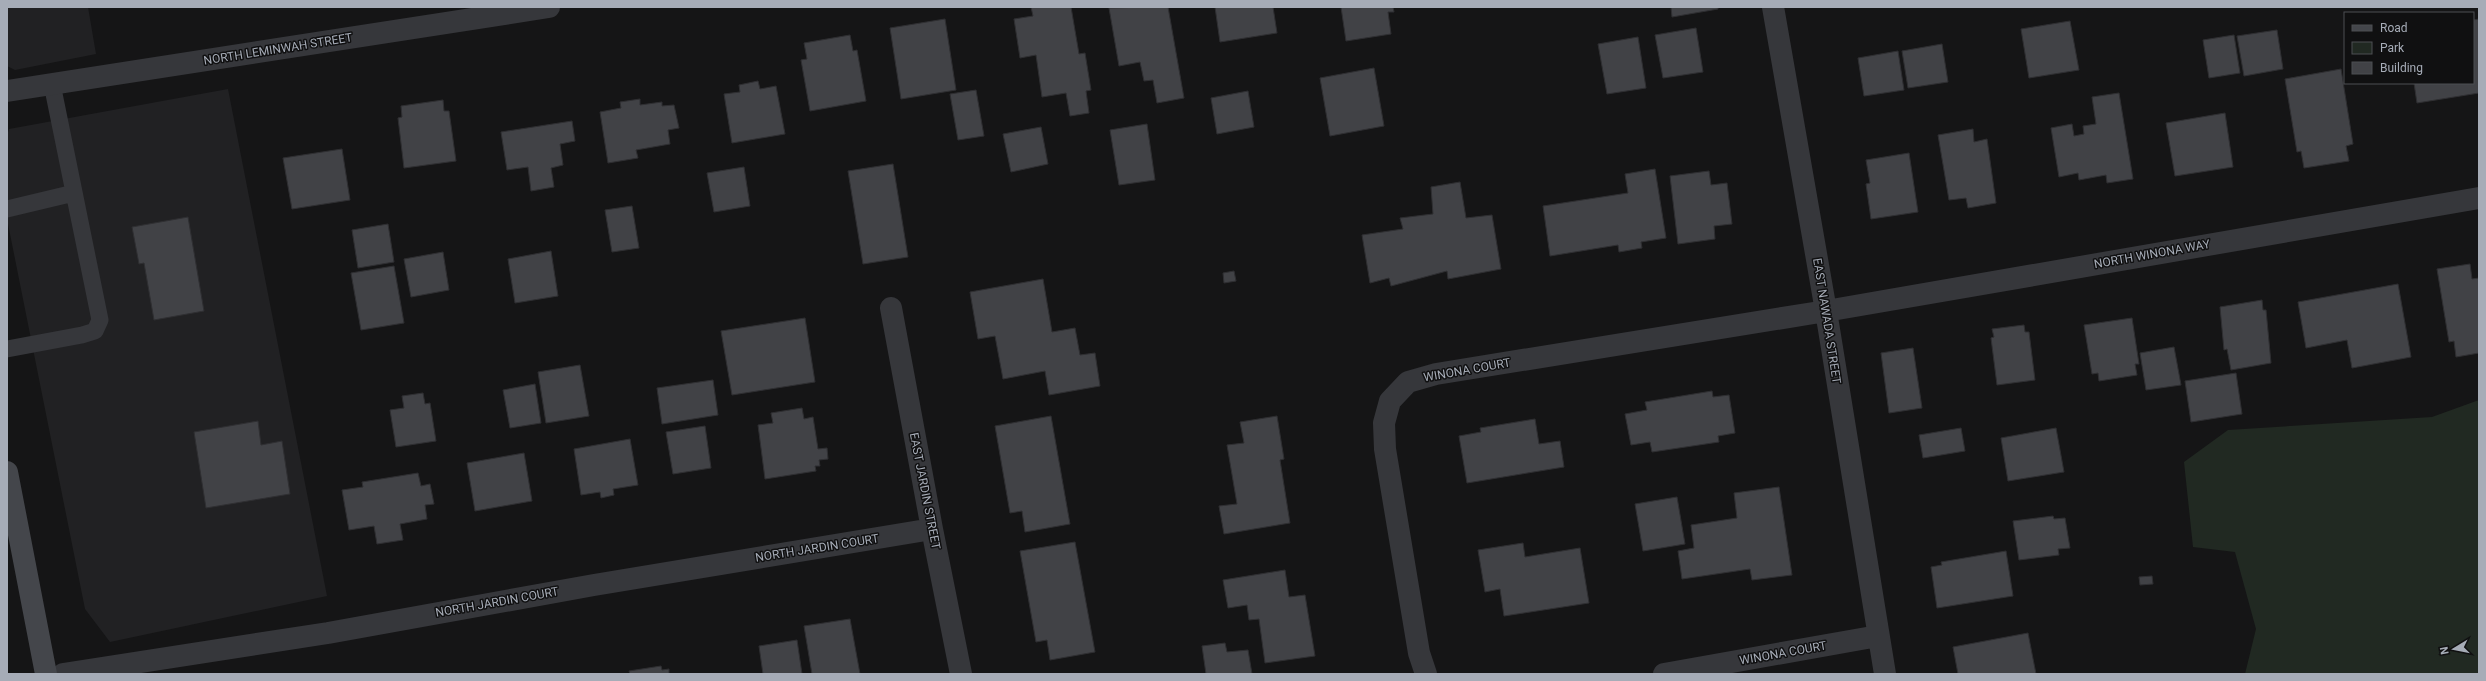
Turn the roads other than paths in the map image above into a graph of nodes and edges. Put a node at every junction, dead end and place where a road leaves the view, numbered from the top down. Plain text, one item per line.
1 (549, 7) edge
2 (1773, 7) edge
3 (52, 84) junction
4 (7, 91) edge
5 (74, 193) junction
6 (2479, 198) edge
7 (7, 209) edge
8 (891, 308) dead end
9 (1826, 311) junction
10 (7, 349) edge
11 (7, 472) edge
12 (11, 515) edge
13 (932, 529) junction
14 (1878, 636) junction
15 (46, 674) edge
16 (63, 674) edge
17 (961, 674) edge
18 (1426, 674) edge
19 (1664, 674) edge
20 (1885, 674) edge

1 - 3 street, NORTH LEMINWAH STREET
2 - 9 street, EAST NAWADA STREET
3 - 4 street, NORTH LEMINWAH STREET
3 - 5 lane
5 - 7 lane
5 - 10 lane
6 - 9 street, NORTH WINONA WAY
8 - 13 street, EAST JARDIN STREET
9 - 14 street, EAST NAWADA STREET
9 - 18 street, WINONA COURT
11 - 12 main road
12 - 15 main road
13 - 16 street, NORTH JARDIN COURT
13 - 17 street, EAST JARDIN STREET
14 - 19 street, WINONA COURT
14 - 20 street, EAST NAWADA STREET

